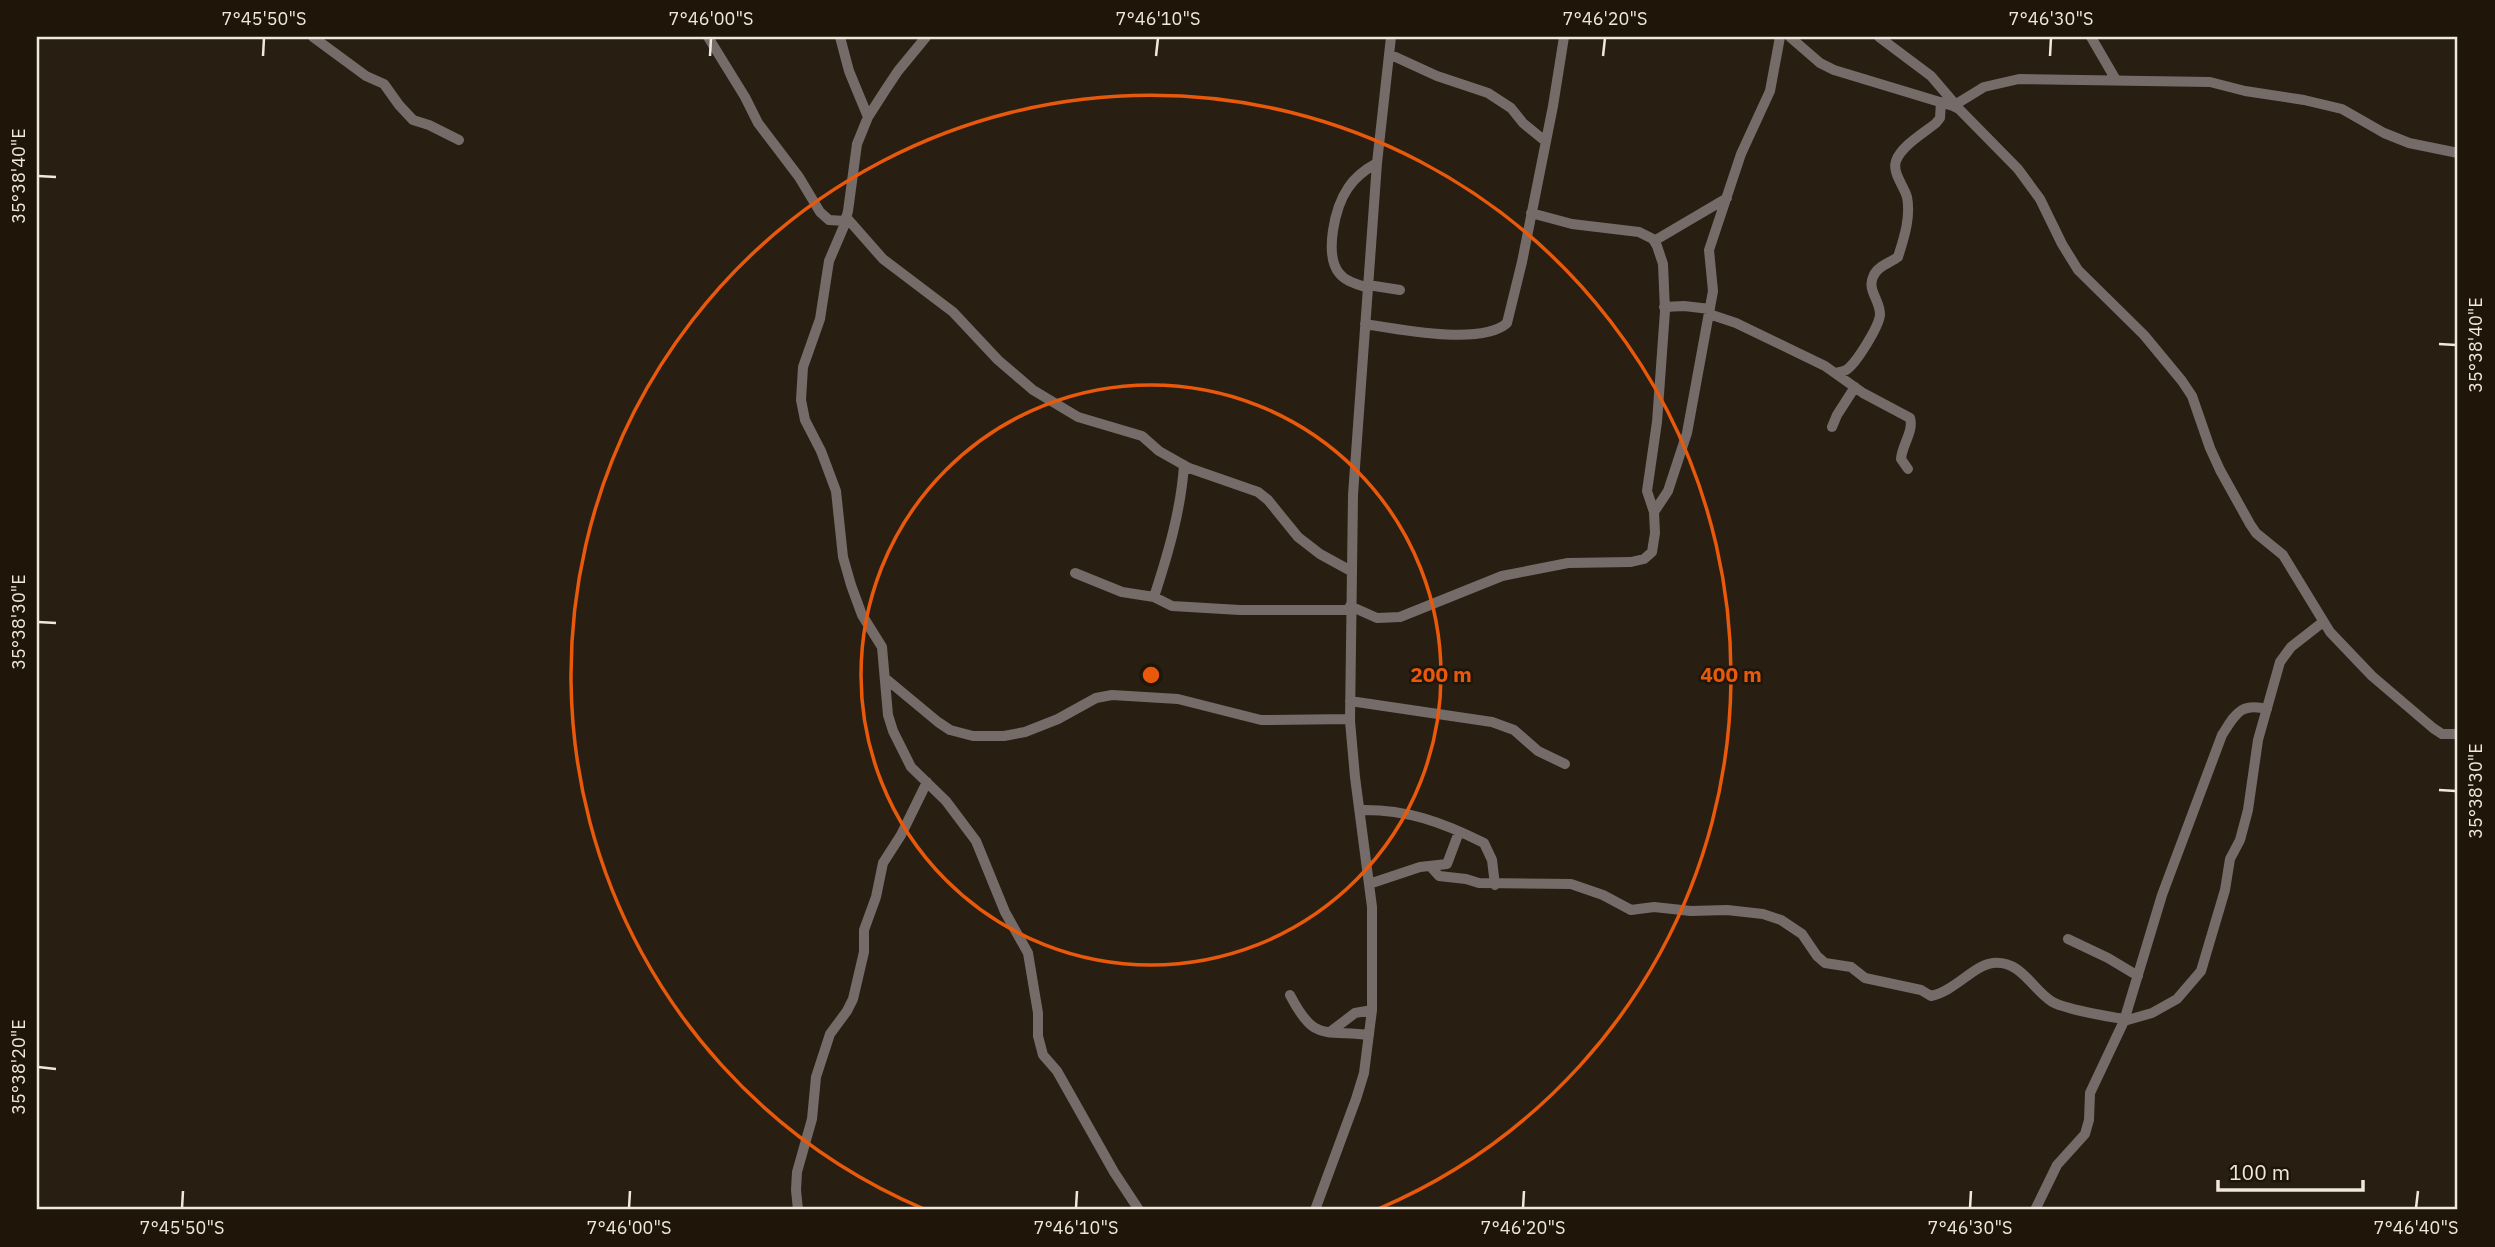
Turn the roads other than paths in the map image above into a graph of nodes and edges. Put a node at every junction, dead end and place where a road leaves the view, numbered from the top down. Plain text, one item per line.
1 (313, 37) edge
2 (708, 37) edge
3 (840, 37) edge
4 (926, 37) edge
5 (1391, 37) edge
6 (1564, 37) edge
7 (1780, 37) edge
8 (1790, 37) edge
9 (1879, 37) edge
10 (2091, 37) edge
11 (1389, 54) junction
12 (2116, 80) junction
13 (1950, 104) junction
14 (868, 117) junction
15 (459, 140) dead end
16 (1545, 141) junction
17 (2458, 153) edge
18 (1377, 163) junction
19 (1727, 198) junction
20 (1531, 214) junction
21 (846, 219) junction
22 (1654, 241) junction
23 (1368, 286) junction
24 (1400, 290) dead end
25 (1664, 307) junction
26 (1709, 311) junction
27 (1365, 324) junction
28 (1835, 373) junction
29 (1855, 387) junction
30 (1832, 427) dead end
31 (1184, 465) junction
32 (1908, 469) dead end
33 (1654, 512) junction
34 (1351, 571) junction
35 (1075, 573) dead end
36 (1154, 597) junction
37 (1350, 608) junction
38 (2323, 622) junction
39 (885, 678) junction
40 (1350, 701) junction
41 (2267, 709) junction
42 (1350, 719) junction
43 (2458, 734) edge
44 (1565, 764) dead end
45 (927, 782) junction
46 (1360, 810) junction
47 (1459, 832) junction
48 (1430, 866) junction
49 (1369, 884) junction
50 (1495, 885) junction
51 (2068, 939) dead end
52 (2138, 976) junction
53 (1290, 995) dead end
54 (1372, 1010) junction
55 (2125, 1020) junction
56 (1330, 1032) junction
57 (1369, 1035) junction
58 (799, 1210) edge
59 (1139, 1210) edge
60 (1315, 1210) edge
61 (2035, 1210) edge

1 - 15 street
2 - 21 street
3 - 14 street
4 - 14 street
5 - 11 street
6 - 16 street
7 - 19 street
8 - 13 street
9 - 13 street
10 - 12 street
11 - 16 street
11 - 18 street
12 - 13 street
12 - 17 street
13 - 28 street
13 - 38 street
14 - 21 street
16 - 20 street
18 - 23 street
18 - 23 street
19 - 22 street
19 - 26 street
20 - 22 street
20 - 27 street
21 - 31 street
21 - 39 street
22 - 25 street
23 - 24 street
23 - 27 street
25 - 26 street
25 - 33 street
26 - 28 street
26 - 33 street
27 - 34 street
28 - 29 street
29 - 30 street
29 - 32 street
31 - 34 street
31 - 36 street
33 - 37 street
34 - 37 street
35 - 36 street
36 - 37 street
37 - 40 street
38 - 41 street
38 - 43 street
39 - 42 street
39 - 45 street
40 - 42 street
40 - 44 street
41 - 52 street
41 - 55 street
42 - 46 street
45 - 58 street
45 - 59 street
46 - 47 street
46 - 49 street
47 - 48 street
47 - 50 street
48 - 49 street
48 - 50 street
49 - 54 street
50 - 55 street
51 - 52 street
52 - 55 street
53 - 56 street
54 - 56 street
54 - 57 street
55 - 61 street
56 - 57 street
57 - 60 street

